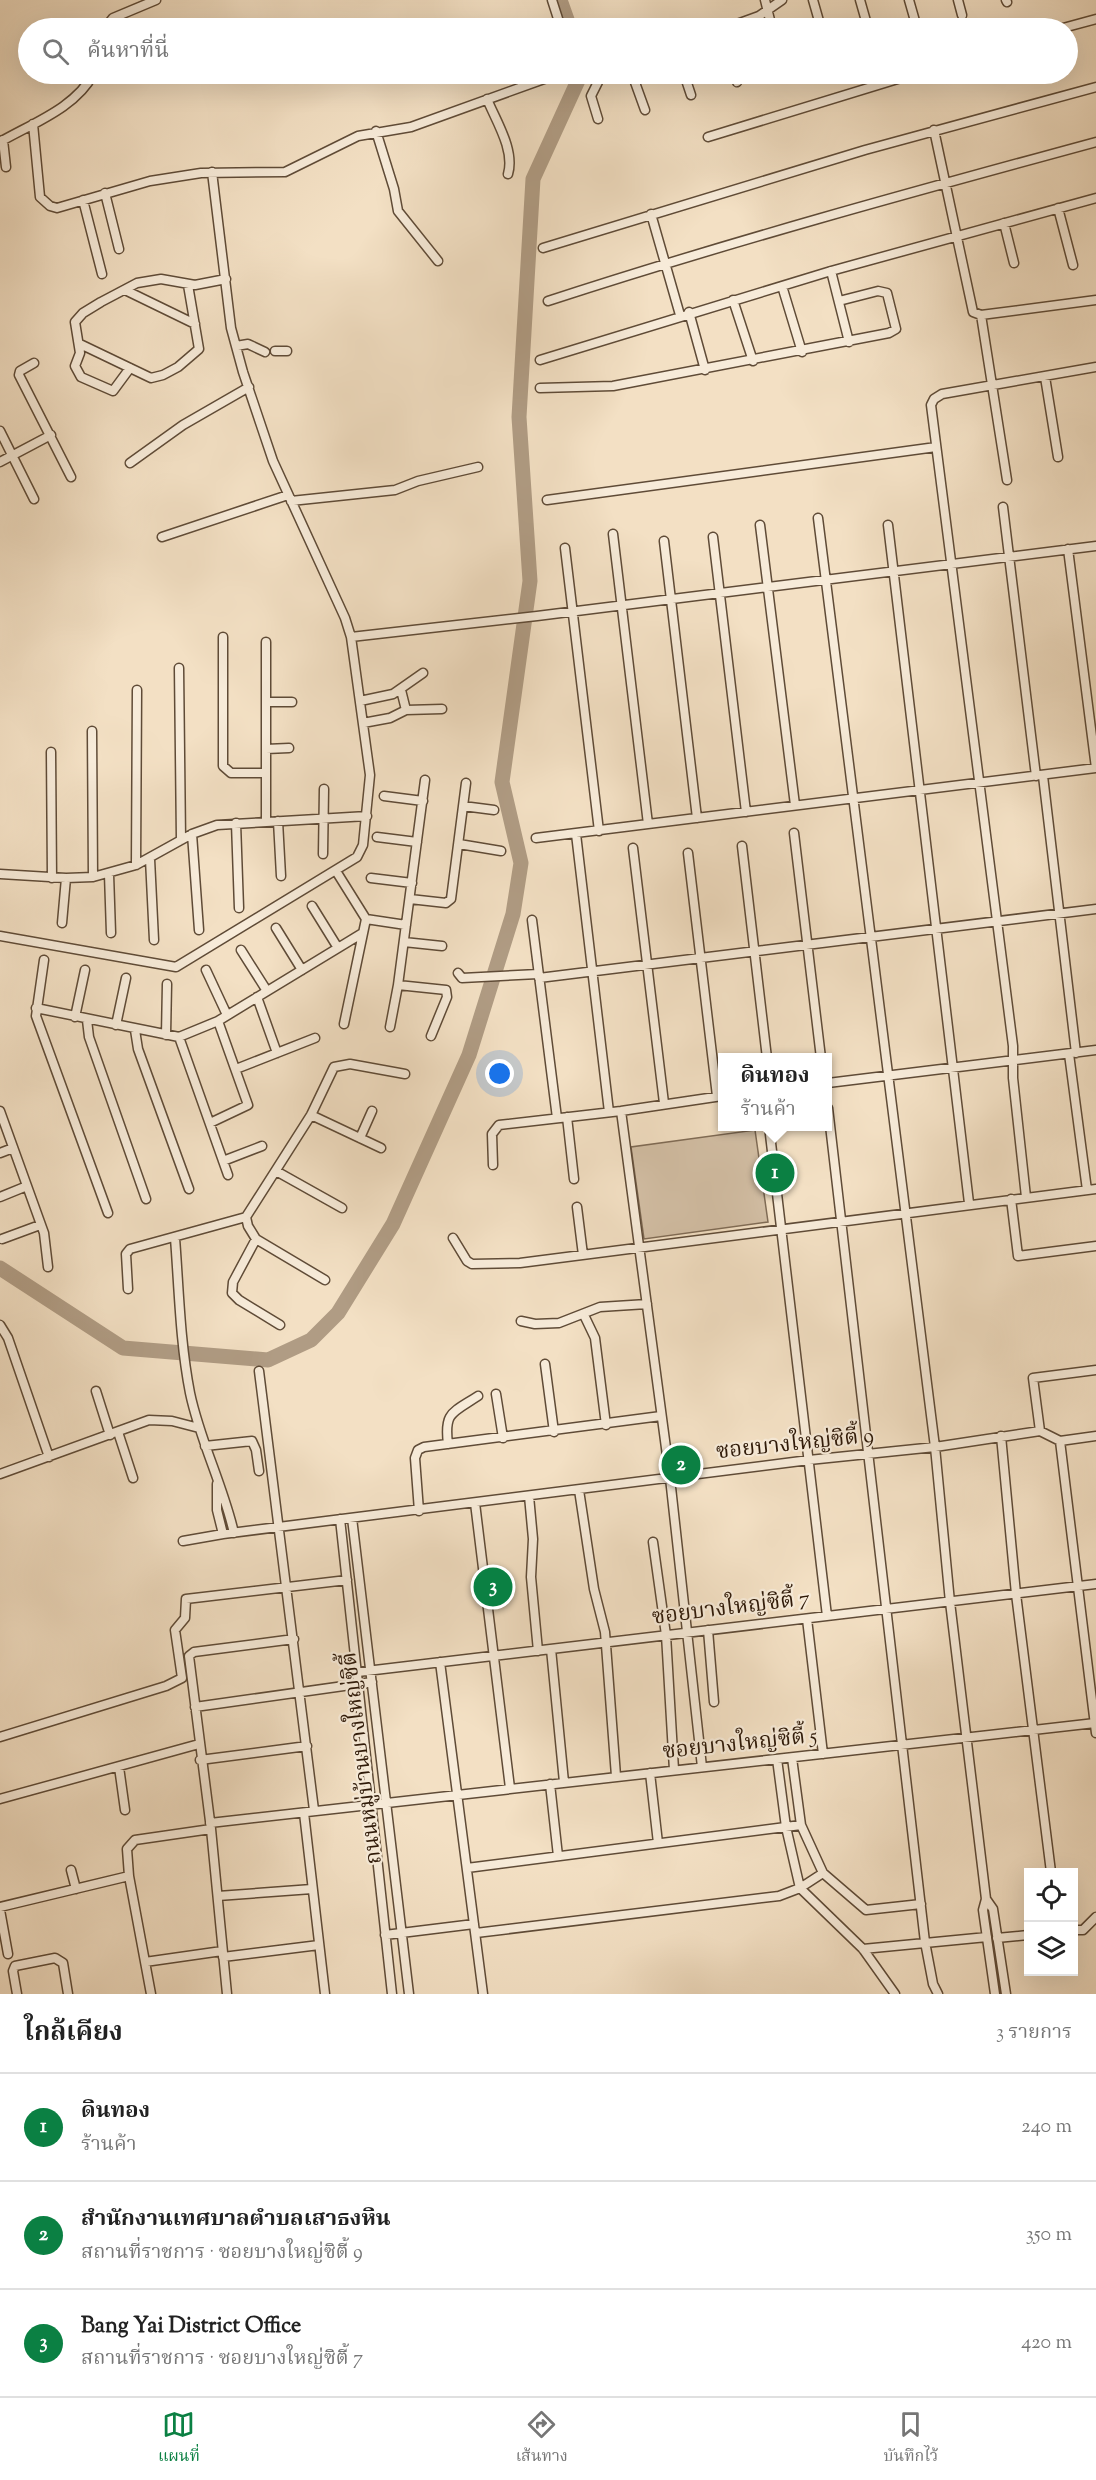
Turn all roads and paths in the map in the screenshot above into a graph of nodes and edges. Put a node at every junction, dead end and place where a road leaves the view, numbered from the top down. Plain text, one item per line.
1 (156, 0) edge
2 (552, 0) edge
3 (765, 0) edge
4 (782, 0) edge
5 (813, 0) edge
6 (860, 0) edge
7 (909, 0) edge
8 (958, 0) edge
9 (768, 11) junction
10 (962, 15) dead end
11 (113, 18) edge
12 (558, 18) edge
13 (751, 18) edge
14 (770, 18) edge
15 (818, 18) edge
16 (865, 18) edge
17 (914, 18) edge
18 (1096, 19) edge
19 (1078, 24) edge
20 (88, 84) edge
21 (530, 84) edge
22 (597, 84) edge
23 (636, 84) edge
24 (688, 84) edge
25 (881, 84) edge
26 (1096, 87) edge
27 (692, 95) dead end
28 (487, 99) junction
29 (645, 110) dead end
30 (598, 119) dead end
31 (29, 126) junction
32 (934, 130) junction
33 (376, 131) junction
34 (708, 137) dead end
35 (2, 141) edge
36 (1096, 142) edge
37 (6, 167) dead end
38 (212, 172) junction
39 (508, 174) dead end
40 (947, 183) junction
41 (105, 193) junction
42 (1096, 198) edge
43 (83, 200) junction
44 (1058, 208) junction
45 (651, 214) junction
46 (1004, 223) junction
47 (958, 236) junction
48 (543, 248) dead end
49 (118, 249) dead end
50 (438, 261) dead end
51 (1014, 263) dead end
52 (664, 264) junction
53 (1073, 265) dead end
54 (831, 271) junction
55 (102, 274) dead end
56 (226, 279) junction
57 (188, 285) junction
58 (782, 286) junction
59 (125, 290) junction
60 (733, 300) junction
61 (1096, 300) edge
62 (548, 301) dead end
63 (839, 301) junction
64 (684, 314) junction
65 (981, 315) junction
66 (195, 324) junction
67 (849, 342) junction
68 (80, 344) junction
69 (236, 346) junction
70 (275, 351) dead end
71 (286, 351) dead end
72 (265, 352) dead end
73 (802, 352) junction
74 (540, 360) dead end
75 (753, 361) junction
76 (34, 363) dead end
77 (1096, 367) edge
78 (130, 368) junction
79 (705, 370) junction
80 (1045, 377) junction
81 (991, 384) junction
82 (249, 387) junction
83 (540, 388) dead end
84 (0, 431) edge
85 (51, 435) junction
86 (936, 447) junction
87 (12, 456) junction
88 (1058, 457) dead end
89 (0, 462) edge
90 (130, 463) dead end
91 (478, 467) dead end
92 (71, 477) dead end
93 (1007, 480) dead end
94 (289, 498) junction
95 (34, 499) dead end
96 (547, 500) dead end
97 (1003, 507) dead end
98 (818, 518) dead end
99 (760, 525) dead end
100 (888, 525) dead end
101 (613, 534) dead end
102 (162, 537) dead end
103 (713, 537) dead end
104 (664, 541) dead end
105 (1096, 546) edge
106 (565, 548) dead end
107 (1068, 549) junction
108 (1009, 556) junction
109 (951, 564) junction
110 (892, 572) junction
111 (827, 580) junction
112 (767, 587) junction
113 (720, 593) junction
114 (670, 599) junction
115 (621, 605) junction
116 (573, 611) junction
117 (223, 637) dead end
118 (351, 637) junction
119 (266, 642) dead end
120 (179, 668) dead end
121 (423, 673) dead end
122 (137, 690) dead end
123 (401, 690) junction
124 (360, 701) junction
125 (266, 702) junction
126 (292, 702) dead end
127 (406, 710) junction
128 (442, 710) dead end
129 (363, 723) junction
130 (92, 731) dead end
131 (289, 748) dead end
132 (266, 749) junction
133 (51, 752) dead end
134 (1096, 768) edge
135 (266, 773) junction
136 (1040, 776) junction
137 (425, 780) dead end
138 (979, 781) junction
139 (466, 783) dead end
140 (324, 789) dead end
141 (919, 789) junction
142 (384, 796) dead end
143 (855, 797) junction
144 (423, 801) junction
145 (795, 805) junction
146 (463, 806) junction
147 (494, 810) dead end
148 (746, 812) junction
149 (367, 816) junction
150 (323, 818) junction
151 (697, 818) junction
152 (266, 821) junction
153 (278, 821) junction
154 (236, 823) junction
155 (648, 824) junction
156 (599, 831) junction
157 (192, 834) junction
158 (576, 834) junction
159 (794, 834) dead end
160 (377, 837) dead end
161 (536, 838) dead end
162 (181, 840) junction
163 (417, 842) junction
164 (459, 844) junction
165 (742, 846) dead end
166 (633, 848) dead end
167 (501, 851) dead end
168 (688, 853) dead end
169 (323, 854) dead end
170 (150, 859) junction
171 (136, 865) junction
172 (336, 871) junction
173 (1, 874) edge
174 (109, 874) junction
175 (281, 876) dead end
176 (93, 877) junction
177 (52, 878) junction
178 (66, 878) junction
179 (371, 878) dead end
180 (412, 883) junction
181 (410, 899) junction
182 (312, 906) dead end
183 (239, 908) dead end
184 (1096, 909) edge
185 (1059, 913) junction
186 (366, 919) junction
187 (532, 920) dead end
188 (998, 921) junction
189 (62, 923) dead end
190 (406, 925) junction
191 (938, 927) junction
192 (276, 928) dead end
193 (199, 930) dead end
194 (111, 933) dead end
195 (361, 934) junction
196 (0, 936) edge
197 (872, 936) junction
198 (154, 940) dead end
199 (404, 942) junction
200 (807, 944) junction
201 (442, 946) dead end
202 (338, 948) junction
203 (241, 950) dead end
204 (754, 950) junction
205 (700, 956) junction
206 (44, 960) dead end
207 (645, 964) junction
208 (85, 970) dead end
209 (206, 970) dead end
210 (302, 970) junction
211 (592, 972) junction
212 (458, 973) dead end
213 (538, 976) junction
214 (126, 978) dead end
215 (167, 984) dead end
216 (399, 985) junction
217 (267, 991) junction
218 (257, 997) junction
219 (36, 1008) junction
220 (227, 1015) junction
221 (75, 1017) junction
222 (87, 1020) junction
223 (218, 1021) junction
224 (344, 1024) dead end
225 (116, 1025) junction
226 (390, 1027) dead end
227 (135, 1030) junction
228 (166, 1035) junction
229 (431, 1036) dead end
230 (179, 1037) junction
231 (315, 1038) dead end
232 (1096, 1050) edge
233 (277, 1053) junction
234 (766, 1053) edge
235 (820, 1053) edge
236 (1073, 1054) junction
237 (1014, 1061) junction
238 (952, 1068) junction
239 (236, 1069) junction
240 (405, 1074) dead end
241 (888, 1076) junction
242 (718, 1082) edge
243 (832, 1083) edge
244 (718, 1096) edge
245 (664, 1103) junction
246 (0, 1111) edge
247 (621, 1111) junction
248 (372, 1112) dead end
249 (609, 1112) junction
250 (311, 1115) junction
251 (567, 1117) junction
252 (556, 1118) junction
253 (210, 1123) junction
254 (770, 1131) edge
255 (831, 1131) edge
256 (360, 1138) junction
257 (262, 1146) dead end
258 (13, 1148) junction
259 (381, 1148) dead end
260 (0, 1153) edge
261 (224, 1161) junction
262 (493, 1165) dead end
263 (276, 1171) junction
264 (228, 1175) dead end
265 (574, 1179) dead end
266 (27, 1186) junction
267 (189, 1189) dead end
268 (1091, 1189) edge
269 (0, 1197) edge
270 (1026, 1197) junction
271 (147, 1199) dead end
272 (1011, 1199) junction
273 (969, 1203) junction
274 (578, 1207) dead end
275 (342, 1208) dead end
276 (904, 1211) junction
277 (108, 1213) dead end
278 (246, 1217) junction
279 (841, 1220) junction
280 (40, 1225) junction
281 (781, 1228) junction
282 (175, 1238) junction
283 (453, 1238) dead end
284 (2, 1239) dead end
285 (256, 1239) junction
286 (1096, 1246) edge
287 (640, 1247) junction
288 (583, 1255) junction
289 (48, 1267) dead end
290 (325, 1281) dead end
291 (128, 1288) dead end
292 (647, 1304) junction
293 (584, 1315) junction
294 (521, 1321) dead end
295 (0, 1325) edge
296 (280, 1325) dead end
297 (545, 1364) dead end
298 (1096, 1370) edge
299 (259, 1371) dead end
300 (96, 1390) dead end
301 (496, 1394) dead end
302 (478, 1396) dead end
303 (661, 1416) junction
304 (606, 1425) junction
305 (199, 1428) junction
306 (1040, 1431) junction
307 (554, 1432) junction
308 (114, 1433) junction
309 (1001, 1436) junction
310 (1096, 1436) edge
311 (503, 1438) junction
312 (1060, 1441) junction
313 (448, 1444) junction
314 (205, 1446) junction
315 (935, 1447) junction
316 (869, 1455) junction
317 (49, 1457) junction
318 (809, 1460) junction
319 (259, 1471) dead end
320 (0, 1474) edge
321 (133, 1478) dead end
322 (670, 1478) junction
323 (217, 1484) junction
324 (579, 1490) junction
325 (529, 1496) junction
326 (475, 1503) junction
327 (419, 1511) junction
328 (352, 1518) junction
329 (340, 1519) junction
330 (280, 1527) junction
331 (234, 1533) junction
332 (223, 1534) junction
333 (183, 1541) dead end
334 (653, 1542) dead end
335 (347, 1580) junction
336 (1096, 1584) edge
337 (1079, 1586) junction
338 (287, 1587) junction
339 (1016, 1594) junction
340 (950, 1602) junction
341 (886, 1609) junction
342 (827, 1616) junction
343 (807, 1618) junction
344 (708, 1630) junction
345 (686, 1633) junction
346 (666, 1635) junction
347 (294, 1639) junction
348 (606, 1642) junction
349 (551, 1649) junction
350 (538, 1651) junction
351 (495, 1656) junction
352 (440, 1662) junction
353 (371, 1671) junction
354 (358, 1672) junction
355 (372, 1682) junction
356 (359, 1683) junction
357 (300, 1692) junction
358 (714, 1702) dead end
359 (195, 1707) junction
360 (1095, 1723) edge
361 (1032, 1730) junction
362 (1096, 1733) edge
363 (0, 1737) edge
364 (966, 1738) junction
365 (199, 1744) junction
366 (307, 1746) junction
367 (902, 1746) junction
368 (823, 1754) junction
369 (792, 1758) junction
370 (777, 1759) junction
371 (200, 1760) junction
372 (119, 1767) junction
373 (702, 1767) junction
374 (674, 1770) junction
375 (650, 1773) junction
376 (616, 1776) junction
377 (564, 1782) junction
378 (550, 1784) junction
379 (510, 1788) junction
380 (458, 1793) junction
381 (0, 1799) edge
382 (388, 1801) junction
383 (373, 1803) junction
384 (125, 1810) dead end
385 (314, 1810) junction
386 (304, 1813) junction
387 (801, 1825) junction
388 (210, 1826) junction
389 (786, 1827) junction
390 (658, 1843) junction
391 (558, 1856) junction
392 (467, 1868) junction
393 (1050, 1868) edge
394 (71, 1870) dead end
395 (823, 1873) junction
396 (129, 1876) junction
397 (800, 1888) junction
398 (76, 1889) junction
399 (312, 1889) junction
400 (218, 1896) junction
401 (986, 1899) junction
402 (921, 1904) junction
403 (0, 1909) edge
404 (1096, 1917) edge
405 (475, 1928) junction
406 (1078, 1930) edge
407 (402, 1933) junction
408 (385, 1935) junction
409 (1024, 1935) edge
410 (987, 1938) junction
411 (997, 1938) junction
412 (925, 1942) junction
413 (319, 1946) junction
414 (863, 1949) junction
415 (8, 1954) dead end
416 (222, 1954) junction
417 (145, 1962) junction
418 (17, 1994) edge
419 (68, 1994) edge
420 (151, 1994) edge
421 (227, 1994) edge
422 (325, 1994) edge
423 (392, 1994) edge
424 (409, 1994) edge
425 (483, 1994) edge
426 (895, 1994) edge
427 (938, 1994) edge
428 (995, 1994) edge
429 (1006, 1994) edge

1 - 11 street
2 - 12 street
3 - 9 street
4 - 9 street
5 - 15 street
6 - 16 street
7 - 17 street
8 - 10 street
9 - 13 street
9 - 14 street
18 - 19 street
20 - 31 street
21 - 28 street
22 - 30 street
23 - 29 street
24 - 27 street
25 - 34 street
26 - 32 street
28 - 33 street
28 - 39 street
31 - 35 street
31 - 43 street
32 - 40 street
32 - 45 street
33 - 38 street
33 - 50 street
35 - 37 street
36 - 40 street
38 - 41 street
38 - 56 street
40 - 47 street
40 - 52 street
41 - 43 street
41 - 49 street
42 - 44 street
43 - 55 street
44 - 46 street
44 - 53 street
45 - 48 street
45 - 52 street
46 - 47 street
46 - 51 street
47 - 54 street
47 - 65 street
52 - 62 street
52 - 64 street
54 - 58 street
54 - 63 street
56 - 57 street
56 - 69 street
57 - 59 street
57 - 66 street
58 - 60 street
58 - 73 street
59 - 66 street
59 - 68 street
60 - 64 street
60 - 75 street
61 - 65 street
63 - 67 street
63 - 67 street
64 - 74 street
64 - 79 street
65 - 81 street
66 - 78 street
67 - 73 street
68 - 78 street
68 - 78 street
69 - 72 street
69 - 82 street
70 - 71 street
73 - 75 street
75 - 79 street
76 - 85 street
77 - 80 street
79 - 83 street
80 - 81 street
80 - 88 street
81 - 86 street
81 - 93 street
82 - 90 street
82 - 94 street
84 - 87 street
85 - 87 street
85 - 92 street
86 - 96 street
86 - 109 street
87 - 89 street
87 - 95 street
91 - 94 street
94 - 102 street
94 - 118 street
97 - 108 street
98 - 111 street
99 - 112 street
100 - 110 street
101 - 115 street
103 - 113 street
104 - 114 street
105 - 107 street
106 - 116 street
107 - 108 street
107 - 134 street
108 - 109 street
108 - 136 street
109 - 110 street
109 - 138 street
110 - 111 street
110 - 141 street
111 - 112 street
111 - 143 street
112 - 113 street
112 - 145 street
113 - 114 street
113 - 148 street
114 - 115 street
114 - 151 street
115 - 116 street
115 - 155 street
116 - 118 street
116 - 156 street
117 - 135 street
118 - 124 street
119 - 125 street
120 - 162 street
121 - 123 street
122 - 171 street
123 - 124 street
123 - 127 street
124 - 129 street
125 - 126 street
125 - 132 street
127 - 128 street
127 - 129 street
129 - 149 street
130 - 176 street
131 - 132 street
132 - 135 street
133 - 177 street
134 - 136 street
135 - 152 street
136 - 138 street
136 - 185 street
137 - 144 street
138 - 141 street
138 - 188 street
139 - 146 street
140 - 150 street
141 - 143 street
141 - 191 street
142 - 144 street
143 - 145 street
143 - 197 street
144 - 163 street
145 - 148 street
146 - 147 street
146 - 164 street
148 - 151 street
149 - 150 street
149 - 172 street
150 - 153 street
150 - 169 street
151 - 155 street
152 - 153 street
152 - 154 street
153 - 175 street
154 - 157 street
154 - 183 street
155 - 156 street
156 - 158 street
157 - 162 street
157 - 193 street
158 - 161 street
158 - 211 street
159 - 200 street
160 - 163 street
162 - 170 street
163 - 180 street
164 - 167 street
164 - 181 street
165 - 204 street
166 - 207 street
168 - 205 street
170 - 171 street
170 - 198 street
171 - 174 street
172 - 186 street
172 - 196 street
173 - 177 street
174 - 176 street
174 - 194 street
176 - 178 street
177 - 178 street
178 - 189 street
179 - 180 street
180 - 181 street
181 - 190 street
182 - 202 street
184 - 185 street
185 - 188 street
185 - 236 street
186 - 190 street
186 - 195 street
187 - 213 street
188 - 191 street
188 - 237 street
190 - 199 street
191 - 197 street
191 - 238 street
192 - 210 street
195 - 202 street
195 - 224 street
197 - 200 street
197 - 241 street
199 - 201 street
199 - 216 street
200 - 204 street
200 - 235 street
202 - 210 street
203 - 217 street
204 - 205 street
204 - 234 street
205 - 207 street
205 - 242 street
206 - 219 street
207 - 211 street
207 - 245 street
208 - 221 street
209 - 220 street
210 - 217 street
211 - 213 street
211 - 249 street
212 - 213 street
213 - 252 street
214 - 225 street
215 - 228 street
216 - 226 street
216 - 229 street
217 - 218 street
218 - 220 street
218 - 233 street
219 - 221 street
219 - 277 street
220 - 223 street
221 - 222 street
222 - 225 street
222 - 271 street
223 - 230 street
223 - 239 street
225 - 227 street
227 - 228 street
227 - 267 street
228 - 230 street
230 - 253 street
231 - 233 street
232 - 236 street
233 - 239 street
236 - 237 street
236 - 268 street
237 - 238 street
237 - 270 street
238 - 241 street
238 - 273 street
239 - 253 street
240 - 250 street
241 - 243 street
241 - 276 street
244 - 245 street
245 - 247 street
246 - 258 street
247 - 249 street
247 - 287 street
248 - 256 street
249 - 251 street
250 - 256 street
250 - 263 street
251 - 252 street
251 - 265 street
252 - 262 street
253 - 261 street
254 - 281 street
255 - 279 street
256 - 259 street
257 - 261 street
258 - 260 street
258 - 266 street
261 - 264 street
263 - 275 street
263 - 278 street
266 - 269 street
266 - 280 street
268 - 270 street
270 - 272 street
272 - 273 street
272 - 286 street
273 - 276 street
274 - 288 street
276 - 279 street
276 - 315 street
278 - 282 street
278 - 285 street
279 - 281 street
279 - 316 street
280 - 284 street
280 - 289 street
281 - 287 street
281 - 318 street
282 - 291 street
282 - 305 street
283 - 288 street
285 - 290 street
285 - 296 street
287 - 288 street
287 - 292 street
292 - 293 street
292 - 303 street
293 - 294 street
293 - 304 street
295 - 317 street
297 - 307 street
298 - 306 street
299 - 330 street
300 - 308 street
301 - 311 street
302 - 313 street
303 - 304 street
303 - 322 street
304 - 307 street
305 - 308 street
305 - 314 street
306 - 309 street, ซอยบางใหญ่ซิตี้ 9
306 - 312 street
307 - 311 street
308 - 317 street
308 - 321 street
309 - 315 street, ซอยบางใหญ่ซิตี้ 9
309 - 339 street
310 - 312 street
311 - 313 street
312 - 337 street
313 - 327 street
314 - 319 street
314 - 323 street
315 - 316 street, ซอยบางใหญ่ซิตี้ 9
315 - 340 street
316 - 318 street, ซอยบางใหญ่ซิตี้ 9
316 - 341 street
317 - 320 street
318 - 322 street, ซอยบางใหญ่ซิตี้ 9
318 - 342 street
322 - 324 street, ซอยบางใหญ่ซิตี้ 9
322 - 345 street
323 - 331 street
323 - 332 street
324 - 325 street, ซอยบางใหญ่ซิตี้ 9
324 - 348 street
325 - 326 street, ซอยบางใหญ่ซิตี้ 9
325 - 350 street
326 - 327 street, ซอยบางใหญ่ซิตี้ 9
326 - 351 street
327 - 328 street, ซอยบางใหญ่ซิตี้ 9
328 - 329 street, ซอยบางใหญ่ซิตี้ 9
328 - 353 street, ถนนหมู่บ้านบางใหญ่ซิตี้
329 - 330 street, ซอยบางใหญ่ซิตี้ 9
329 - 335 street, ถนนหมู่บ้านบางใหญ่ซิตี้
330 - 331 street, ซอยบางใหญ่ซิตี้ 9
330 - 338 street
331 - 332 street, ซอยบางใหญ่ซิตี้ 9
332 - 333 street, ซอยบางใหญ่ซิตี้ 9
334 - 346 street
335 - 338 street
335 - 354 street, ถนนหมู่บ้านบางใหญ่ซิตี้
336 - 337 street, ซอยบางใหญ่ซิตี้ 7
337 - 339 street, ซอยบางใหญ่ซิตี้ 7
337 - 360 street
338 - 347 street
338 - 363 street
339 - 340 street, ซอยบางใหญ่ซิตี้ 7
339 - 361 street
340 - 341 street, ซอยบางใหญ่ซิตี้ 7
340 - 364 street
341 - 342 street, ซอยบางใหญ่ซิตี้ 7
341 - 367 street
342 - 343 street, ซอยบางใหญ่ซิตี้ 7
343 - 344 street, ซอยบางใหญ่ซิตี้ 7
343 - 368 street
344 - 345 street, ซอยบางใหญ่ซิตี้ 7
344 - 358 street
345 - 346 street, ซอยบางใหญ่ซิตี้ 7
345 - 373 street
346 - 348 street, ซอยบางใหญ่ซิตี้ 7
346 - 374 street
347 - 357 street
347 - 359 street
348 - 349 street, ซอยบางใหญ่ซิตี้ 7
348 - 376 street
349 - 350 street, ซอยบางใหญ่ซิตี้ 7
349 - 377 street
350 - 351 street, ซอยบางใหญ่ซิตี้ 7
351 - 352 street, ซอยบางใหญ่ซิตี้ 7
351 - 379 street
352 - 353 street, ซอยบางใหญ่ซิตี้ 7
352 - 380 street
353 - 354 street, ซอยบางใหญ่ซิตี้ 7
353 - 355 street, ถนนหมู่บ้านบางใหญ่ซิตี้
354 - 356 street, ถนนหมู่บ้านบางใหญ่ซิตี้
355 - 356 street
355 - 382 street, ถนนหมู่บ้านบางใหญ่ซิตี้
356 - 357 street
356 - 383 street, ถนนหมู่บ้านบางใหญ่ซิตี้
357 - 359 street
357 - 366 street
359 - 365 street
360 - 361 street, ซอยบางใหญ่ซิตี้ 5
360 - 362 street
361 - 364 street, ซอยบางใหญ่ซิตี้ 5
361 - 393 street
364 - 367 street, ซอยบางใหญ่ซิตี้ 5
364 - 401 street
365 - 371 street
365 - 372 street
366 - 371 street
366 - 385 street
367 - 368 street, ซอยบางใหญ่ซิตี้ 5
367 - 402 street
368 - 369 street, ซอยบางใหญ่ซิตี้ 5
369 - 370 street, ซอยบางใหญ่ซิตี้ 5
369 - 387 street
370 - 373 street, ซอยบางใหญ่ซิตี้ 5
370 - 389 street
371 - 388 street
372 - 381 street
372 - 384 street
373 - 374 street, ซอยบางใหญ่ซิตี้ 5
374 - 375 street, ซอยบางใหญ่ซิตี้ 5
375 - 376 street, ซอยบางใหญ่ซิตี้ 5
375 - 390 street
376 - 377 street, ซอยบางใหญ่ซิตี้ 5
377 - 378 street, ซอยบางใหญ่ซิตี้ 5
378 - 379 street, ซอยบางใหญ่ซิตี้ 5
378 - 391 street
379 - 380 street, ซอยบางใหญ่ซิตี้ 5
380 - 382 street, ซอยบางใหญ่ซิตี้ 5
380 - 392 street
382 - 383 street, ซอยบางใหญ่ซิตี้ 5
382 - 407 street, ถนนหมู่บ้านบางใหญ่ซิตี้
383 - 385 street, ซอยบางใหญ่ซิตี้ 5
383 - 408 street, ถนนหมู่บ้านบางใหญ่ซิตี้
385 - 386 street, ซอยบางใหญ่ซิตี้ 5
386 - 388 street, ซอยบางใหญ่ซิตี้ 5
386 - 399 street
387 - 389 street
387 - 395 street
388 - 396 street, ซอยบางใหญ่ซิตี้ 5
388 - 400 street
389 - 390 street
389 - 397 street
390 - 391 street
391 - 392 street
392 - 405 street
394 - 398 street
395 - 397 street
395 - 402 street
396 - 398 street
396 - 417 street, ซอยบางใหญ่ซิตี้ 5
397 - 405 street
397 - 414 street
398 - 403 street
399 - 400 street
399 - 413 street
400 - 416 street
401 - 410 street
401 - 411 street
402 - 412 street
403 - 415 street
404 - 406 street
405 - 407 street
405 - 425 street
407 - 408 street
407 - 424 street, ถนนหมู่บ้านบางใหญ่ซิตี้
408 - 423 street, ถนนหมู่บ้านบางใหญ่ซิตี้
409 - 411 street
410 - 412 street
410 - 428 street
411 - 429 street
412 - 414 street
412 - 427 street
413 - 416 street
413 - 422 street
414 - 426 street
416 - 417 street
416 - 421 street
417 - 420 street, ซอยบางใหญ่ซิตี้ 5
418 - 419 street

